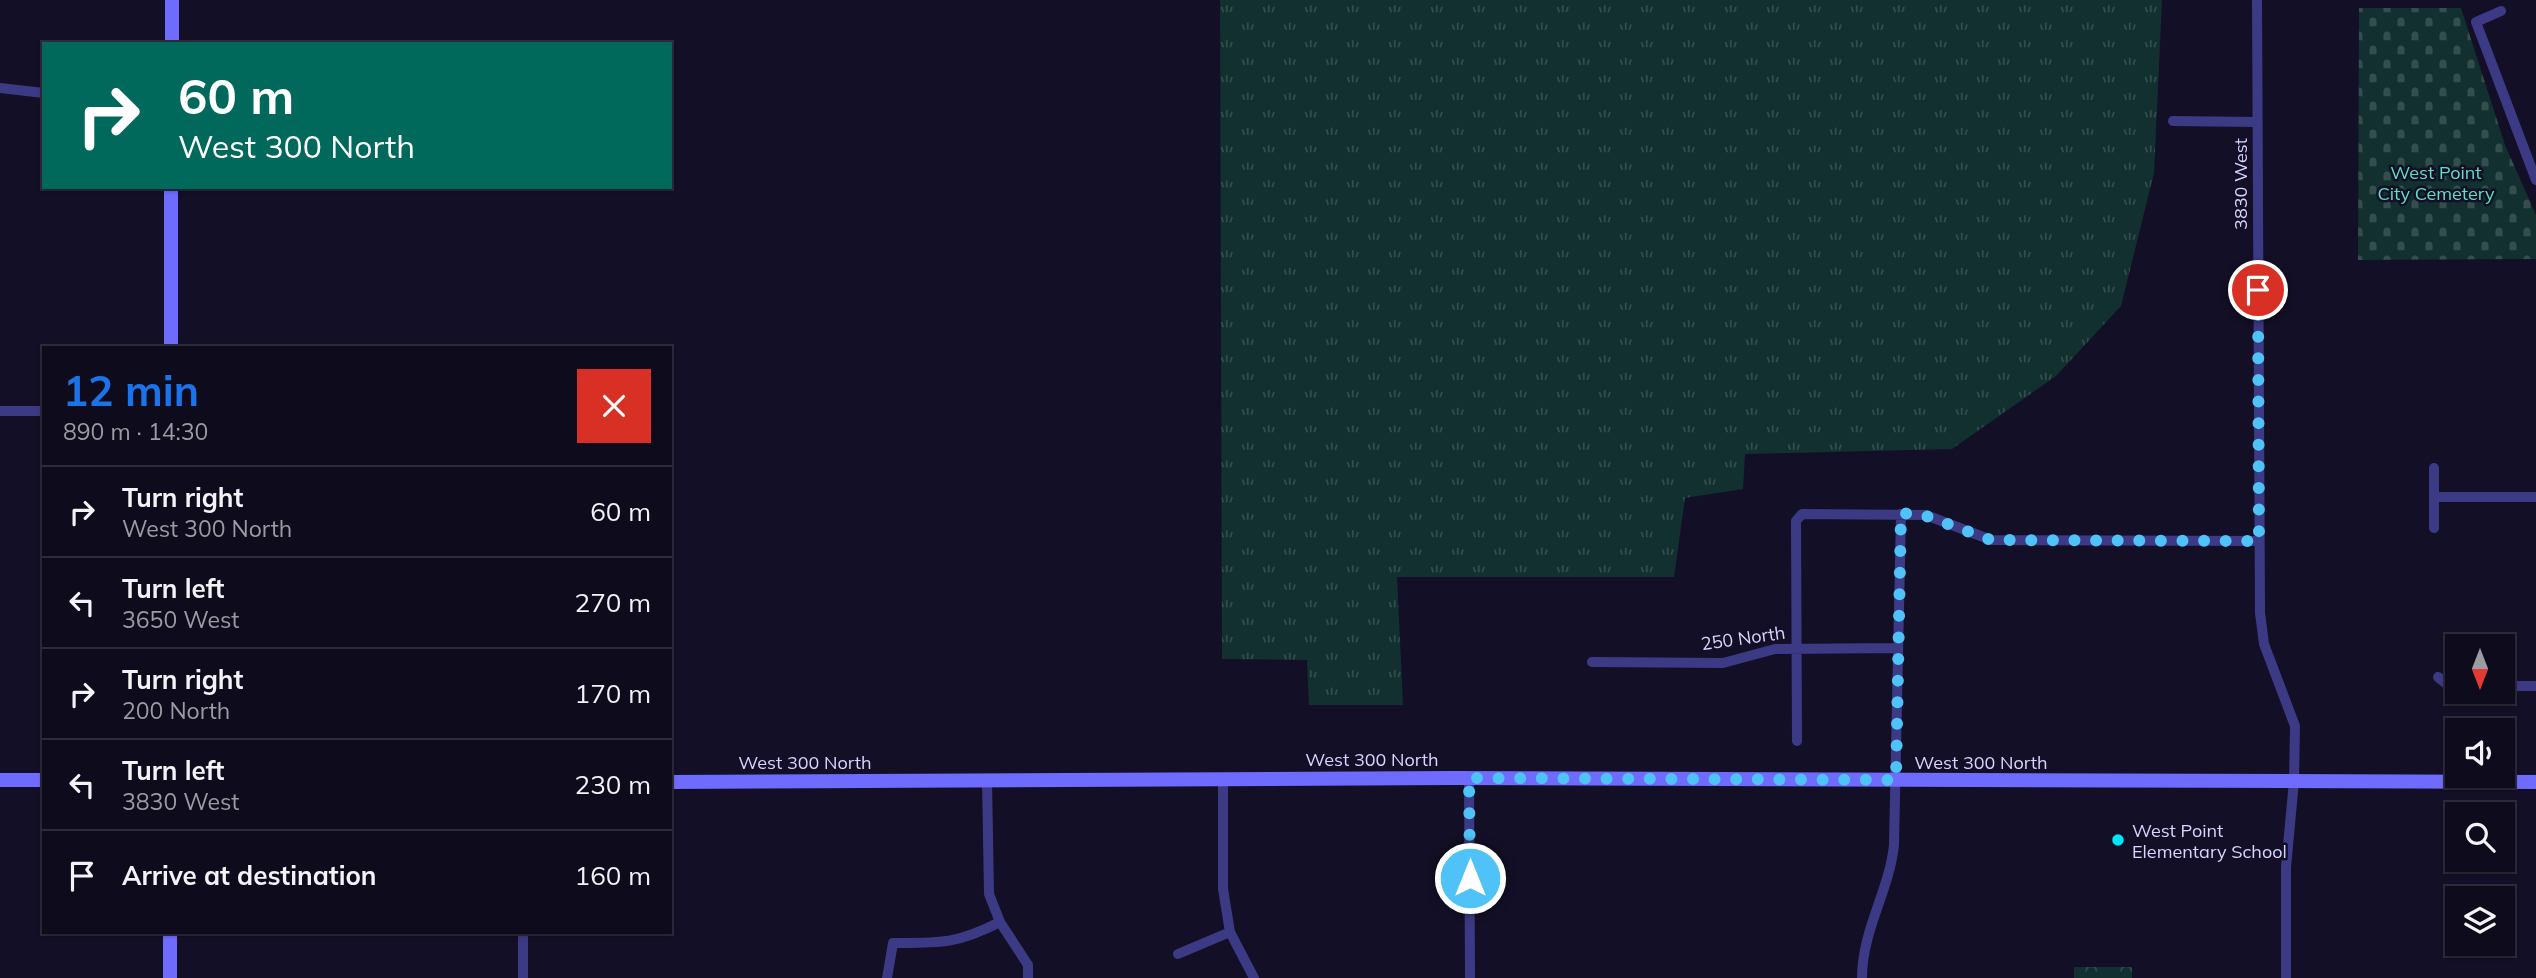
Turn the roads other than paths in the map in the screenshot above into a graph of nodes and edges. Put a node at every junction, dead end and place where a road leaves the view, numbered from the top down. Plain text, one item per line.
1 (172, 0) edge
2 (2257, 0) edge
3 (2501, 11) dead end
4 (172, 42) edge
5 (0, 88) edge
6 (42, 93) edge
7 (2172, 121) dead end
8 (2257, 122) junction
9 (2536, 180) edge
10 (171, 189) edge
11 (171, 346) edge
12 (0, 411) edge
13 (42, 411) edge
14 (2434, 468) dead end
15 (2434, 497) junction
16 (2536, 497) edge
17 (1901, 513) junction
18 (2434, 528) dead end
19 (2259, 541) junction
20 (1899, 648) junction
21 (1796, 649) junction
22 (1592, 662) dead end
23 (2438, 677) dead end
24 (2445, 683) edge
25 (2515, 685) edge
26 (2536, 685) edge
27 (1797, 741) dead end
28 (1469, 778) junction
29 (1223, 779) junction
30 (0, 780) edge
31 (42, 780) edge
32 (986, 780) junction
33 (1896, 780) junction
34 (2294, 781) junction
35 (672, 782) edge
36 (2536, 782) edge
37 (1000, 922) junction
38 (1230, 932) junction
39 (170, 934) edge
40 (523, 934) edge
41 (1178, 954) dead end
42 (170, 978) edge
43 (523, 978) edge
44 (887, 978) edge
45 (1028, 978) edge
46 (1254, 978) edge
47 (1470, 978) edge
48 (1862, 978) edge
49 (2286, 978) edge

1 - 4 main road
2 - 8 street, 3830 West
3 - 9 street
5 - 6 street
7 - 8 street
8 - 19 street, 3830 West
10 - 11 main road
12 - 13 street
14 - 15 street
15 - 16 street
15 - 18 street
17 - 19 street
17 - 20 street
17 - 21 street
19 - 34 street, 3830 West
20 - 21 street, 250 North
20 - 33 street
21 - 22 street, 250 North
21 - 27 street
23 - 24 street
25 - 26 street
28 - 29 main road, West 300 North
28 - 33 main road, West 300 North
28 - 47 street
29 - 32 main road, West 300 North
29 - 38 street
30 - 31 main road
32 - 35 main road, West 300 North
32 - 37 street
33 - 34 main road, West 300 North
33 - 48 street
34 - 36 main road, West 300 North
34 - 49 street, 3830 West
37 - 44 street
37 - 45 street
38 - 41 street
38 - 46 street
39 - 42 main road
40 - 43 street

